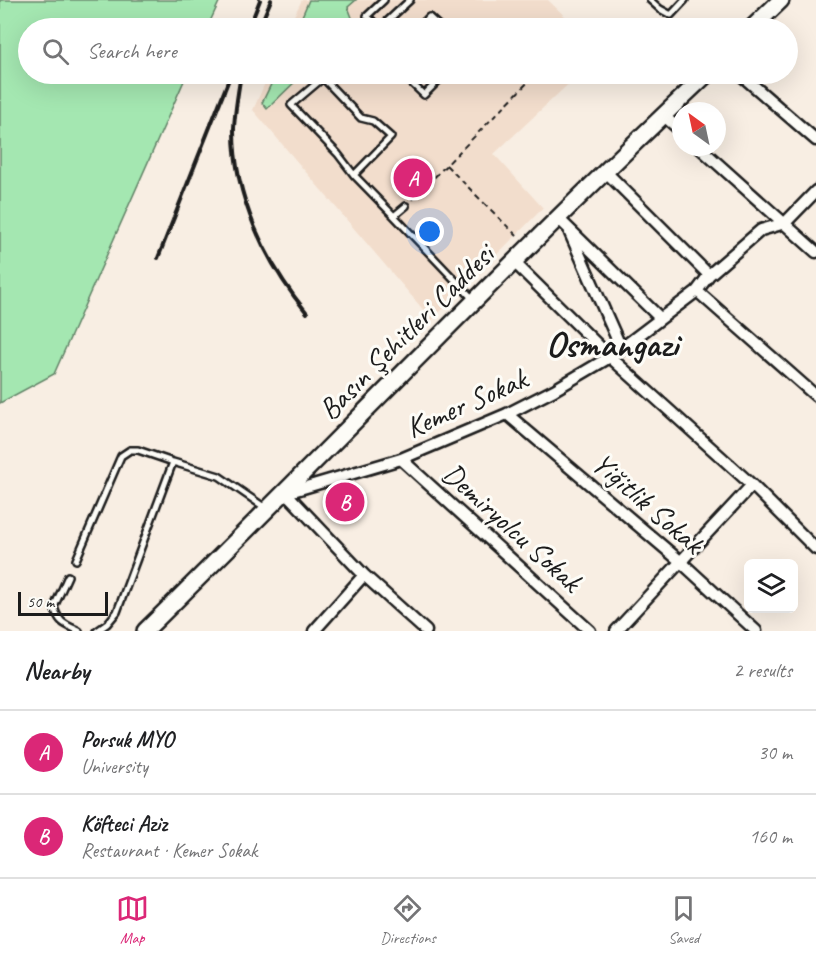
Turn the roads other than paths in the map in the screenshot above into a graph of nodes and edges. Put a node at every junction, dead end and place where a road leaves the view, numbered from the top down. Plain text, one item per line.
1 (384, 0) edge
2 (410, 0) edge
3 (650, 0) edge
4 (685, 0) edge
5 (781, 0) edge
6 (369, 18) edge
7 (387, 18) edge
8 (763, 18) edge
9 (316, 84) edge
10 (332, 84) edge
11 (412, 84) edge
12 (435, 84) edge
13 (696, 84) edge
14 (752, 84) edge
15 (663, 115) junction
16 (672, 123) edge
17 (816, 140) edge
18 (709, 156) edge
19 (605, 171) junction
20 (354, 175) junction
21 (816, 192) edge
22 (405, 206) road end
23 (394, 216) junction
24 (563, 223) junction
25 (785, 223) junction
26 (816, 252) edge
27 (514, 262) junction
28 (709, 275) junction
29 (697, 291) junction
30 (475, 300) junction
31 (660, 318) junction
32 (621, 348) junction
33 (610, 357) junction
34 (816, 396) edge
35 (507, 414) junction
36 (400, 459) junction
37 (173, 462) junction
38 (752, 485) junction
39 (286, 493) junction
40 (268, 510) junction
41 (816, 549) edge
42 (76, 560) dead end
43 (680, 561) junction
44 (364, 575) junction
45 (68, 576) dead end
46 (79, 631) edge
47 (97, 631) edge
48 (145, 631) edge
49 (314, 631) edge
50 (426, 631) edge
51 (590, 631) edge
52 (616, 631) edge
53 (756, 631) edge

1 - 6 lane
2 - 7 lane
3 - 4 lane
5 - 8 main road
9 - 20 lane
10 - 20 lane
11 - 12 lane
13 - 15 main road, Basın Şehitleri Caddesi
14 - 17 street
15 - 16 street
15 - 19 main road, Basın Şehitleri Caddesi
18 - 25 street
19 - 24 main road, Basın Şehitleri Caddesi
19 - 28 street
20 - 23 lane
21 - 25 street, Kemer Sokak
22 - 23 lane
23 - 30 lane
24 - 27 main road, Basın Şehitleri Caddesi
24 - 31 street
24 - 32 street
25 - 26 street
25 - 28 street, Kemer Sokak
27 - 30 main road, Basın Şehitleri Caddesi
27 - 33 street
28 - 29 street, Kemer Sokak
29 - 31 street, Kemer Sokak
29 - 34 street
30 - 39 main road, Basın Şehitleri Caddesi
31 - 32 street, Kemer Sokak
32 - 33 street, Kemer Sokak
33 - 35 street, Kemer Sokak
33 - 38 street
35 - 36 street, Kemer Sokak
35 - 43 street, Yiğitlik Sokak
36 - 39 street, Kemer Sokak
36 - 51 street, Demiryolcu Sokak
37 - 40 lane
37 - 42 lane
37 - 47 lane
38 - 41 street
38 - 43 street
39 - 40 main road, Basın Şehitleri Caddesi
39 - 44 street
40 - 48 main road, Basın Şehitleri Caddesi
43 - 52 street
43 - 53 street, Yiğitlik Sokak
44 - 49 street
44 - 50 street
45 - 46 lane

